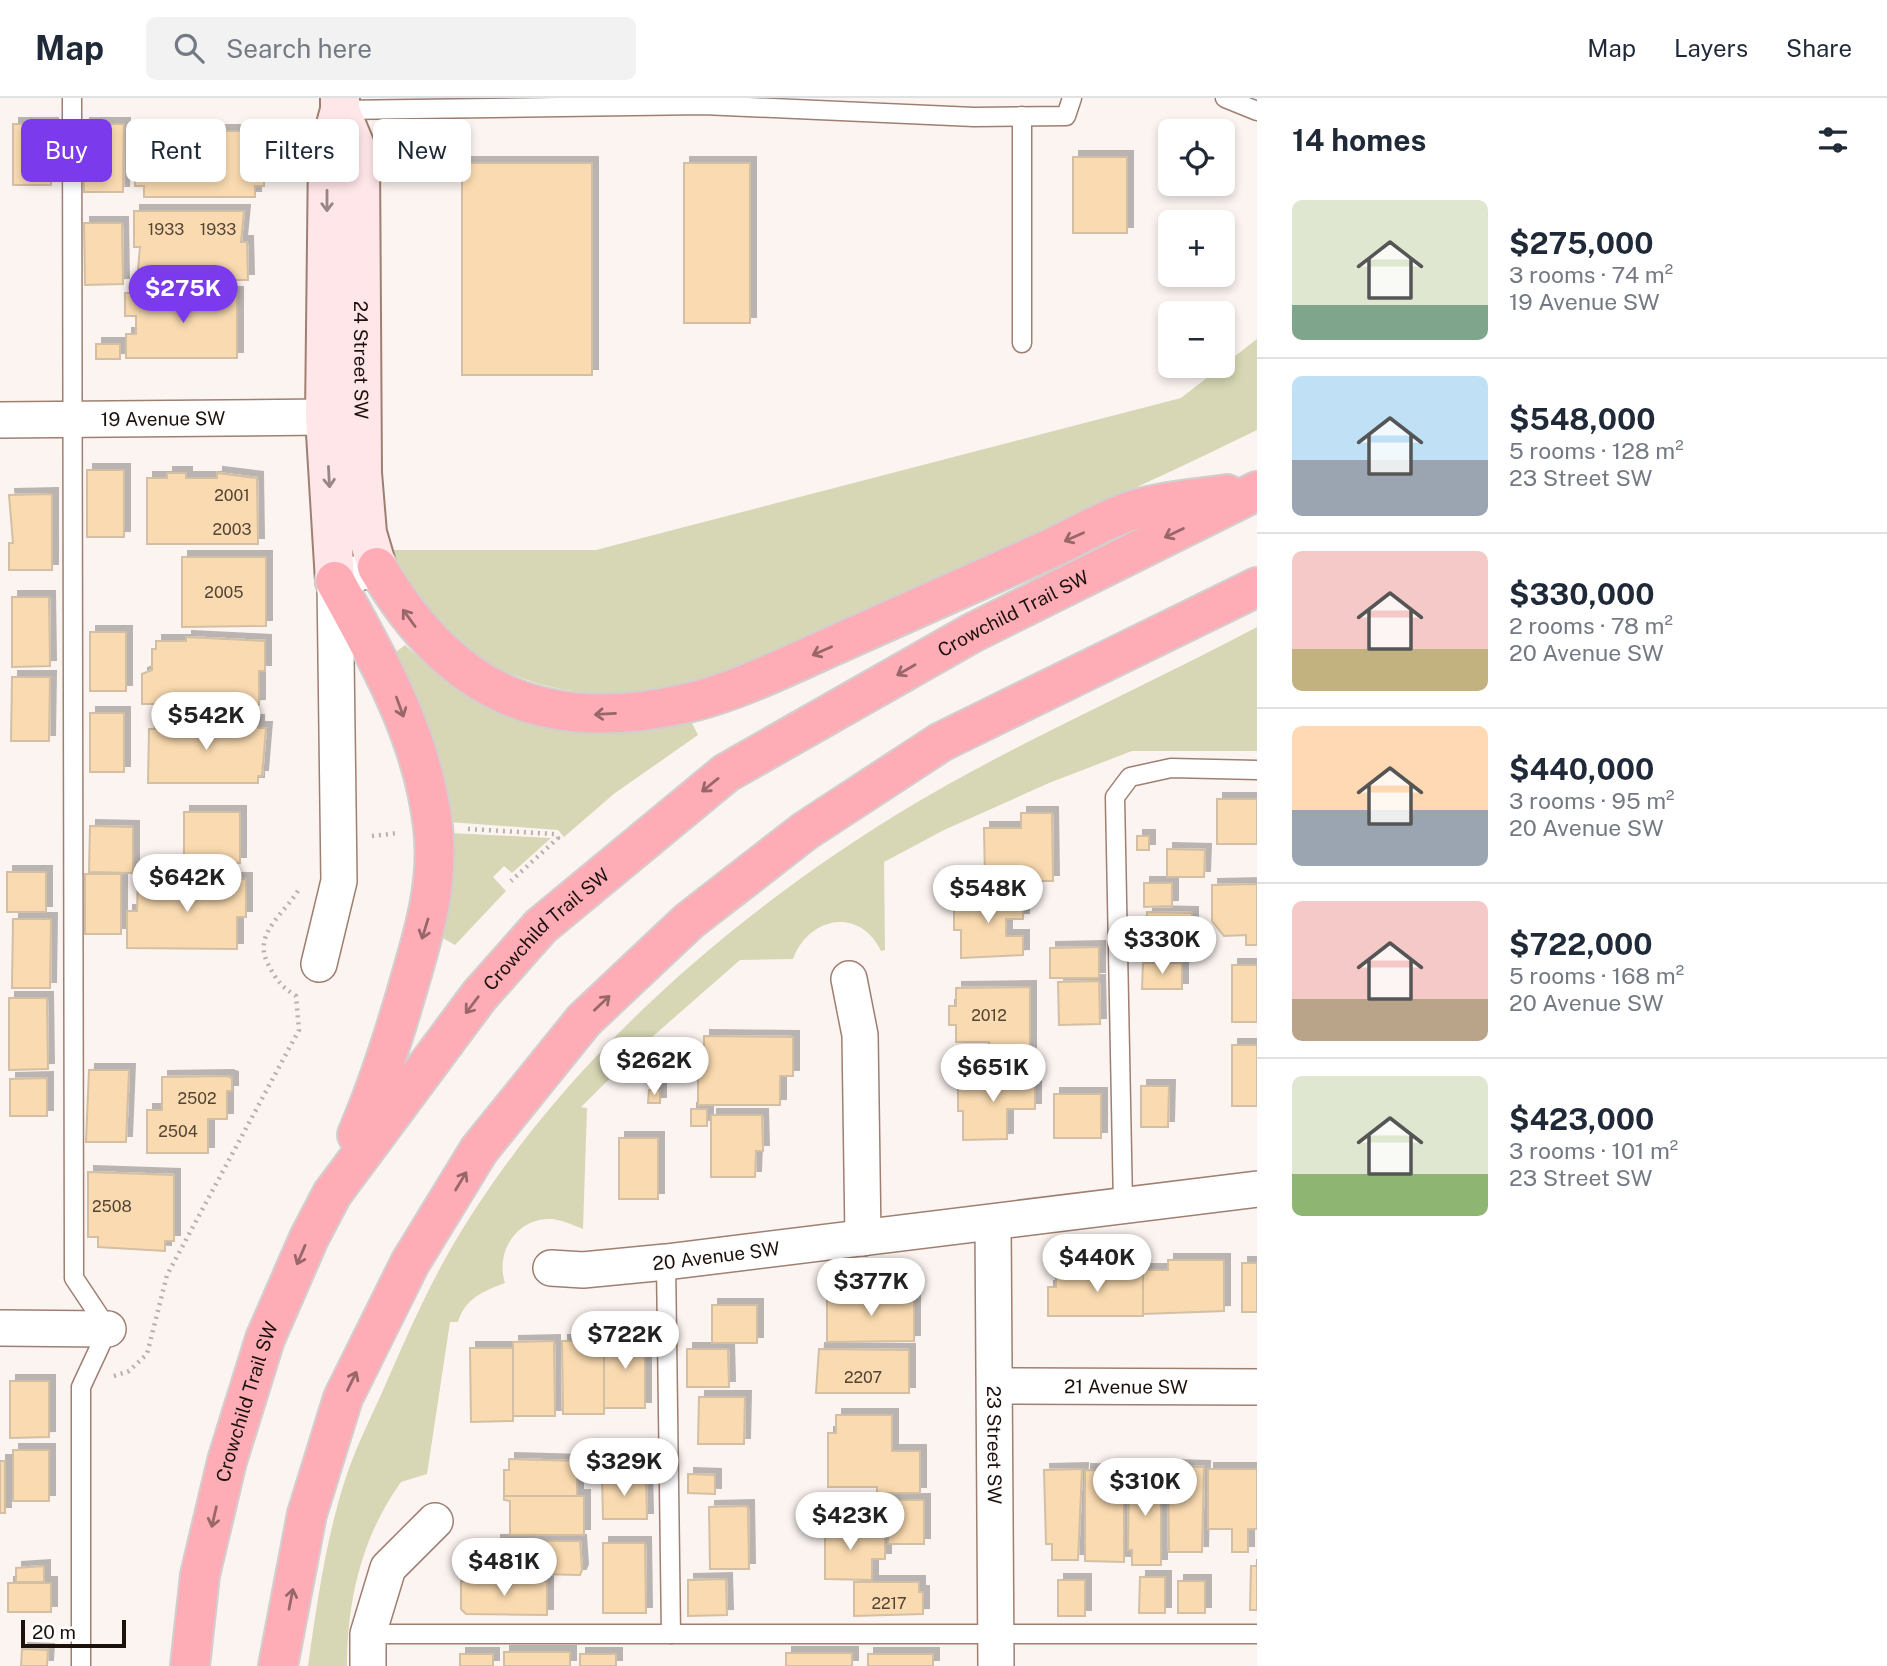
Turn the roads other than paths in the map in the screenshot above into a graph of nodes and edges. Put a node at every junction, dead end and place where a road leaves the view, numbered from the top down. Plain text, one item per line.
1 (72, 98) edge
2 (1072, 98) edge
3 (1225, 98) edge
4 (676, 102) edge
5 (340, 104) edge
6 (1257, 111) edge
7 (1022, 116) junction
8 (1022, 343) dead end
9 (325, 416) junction
10 (0, 420) edge
11 (73, 420) junction
12 (1257, 491) edge
13 (377, 567) junction
14 (335, 582) junction
15 (1257, 587) edge
16 (1257, 770) edge
17 (319, 964) dead end
18 (849, 979) dead end
19 (1257, 1189) edge
20 (332, 1194) junction
21 (1123, 1205) junction
22 (993, 1223) junction
23 (863, 1238) junction
24 (666, 1262) junction
25 (551, 1268) dead end
26 (0, 1328) edge
27 (108, 1329) junction
28 (995, 1386) junction
29 (1257, 1387) edge
30 (435, 1521) dead end
31 (1257, 1633) edge
32 (671, 1634) junction
33 (368, 1650) edge
34 (996, 1650) edge
35 (81, 1666) edge
36 (190, 1666) edge
37 (278, 1666) edge

1 - 11 lane
2 - 7 lane
3 - 6 lane
4 - 5 lane
4 - 7 lane
5 -> 9 street, 24 Street SW
5 - 13 street, 24 Street SW
7 - 8 lane
9 - 11 street, 19 Avenue SW
9 -> 14 street, 24 Street SW
10 - 11 street, 19 Avenue SW
11 - 27 lane
12 -> 13 highway
12 -> 20 highway, Crowchild Trail SW
13 - 14 street
14 - 17 street, 24 Street SW
14 -> 20 highway
37 -> 15 highway
16 - 21 lane
18 - 23 street
19 - 21 street, 20 Avenue SW
20 -> 36 highway, Crowchild Trail SW
21 - 22 street, 20 Avenue SW
22 - 23 street, 20 Avenue SW
22 - 28 street, 23 Street SW
23 - 24 street, 20 Avenue SW
24 - 25 street, 20 Avenue SW
24 - 32 lane
26 - 27 street
27 - 35 lane
28 - 29 street, 21 Avenue SW
28 - 34 street, 23 Street SW
30 - 33 street
31 - 34 lane
32 - 33 lane
32 - 34 lane

